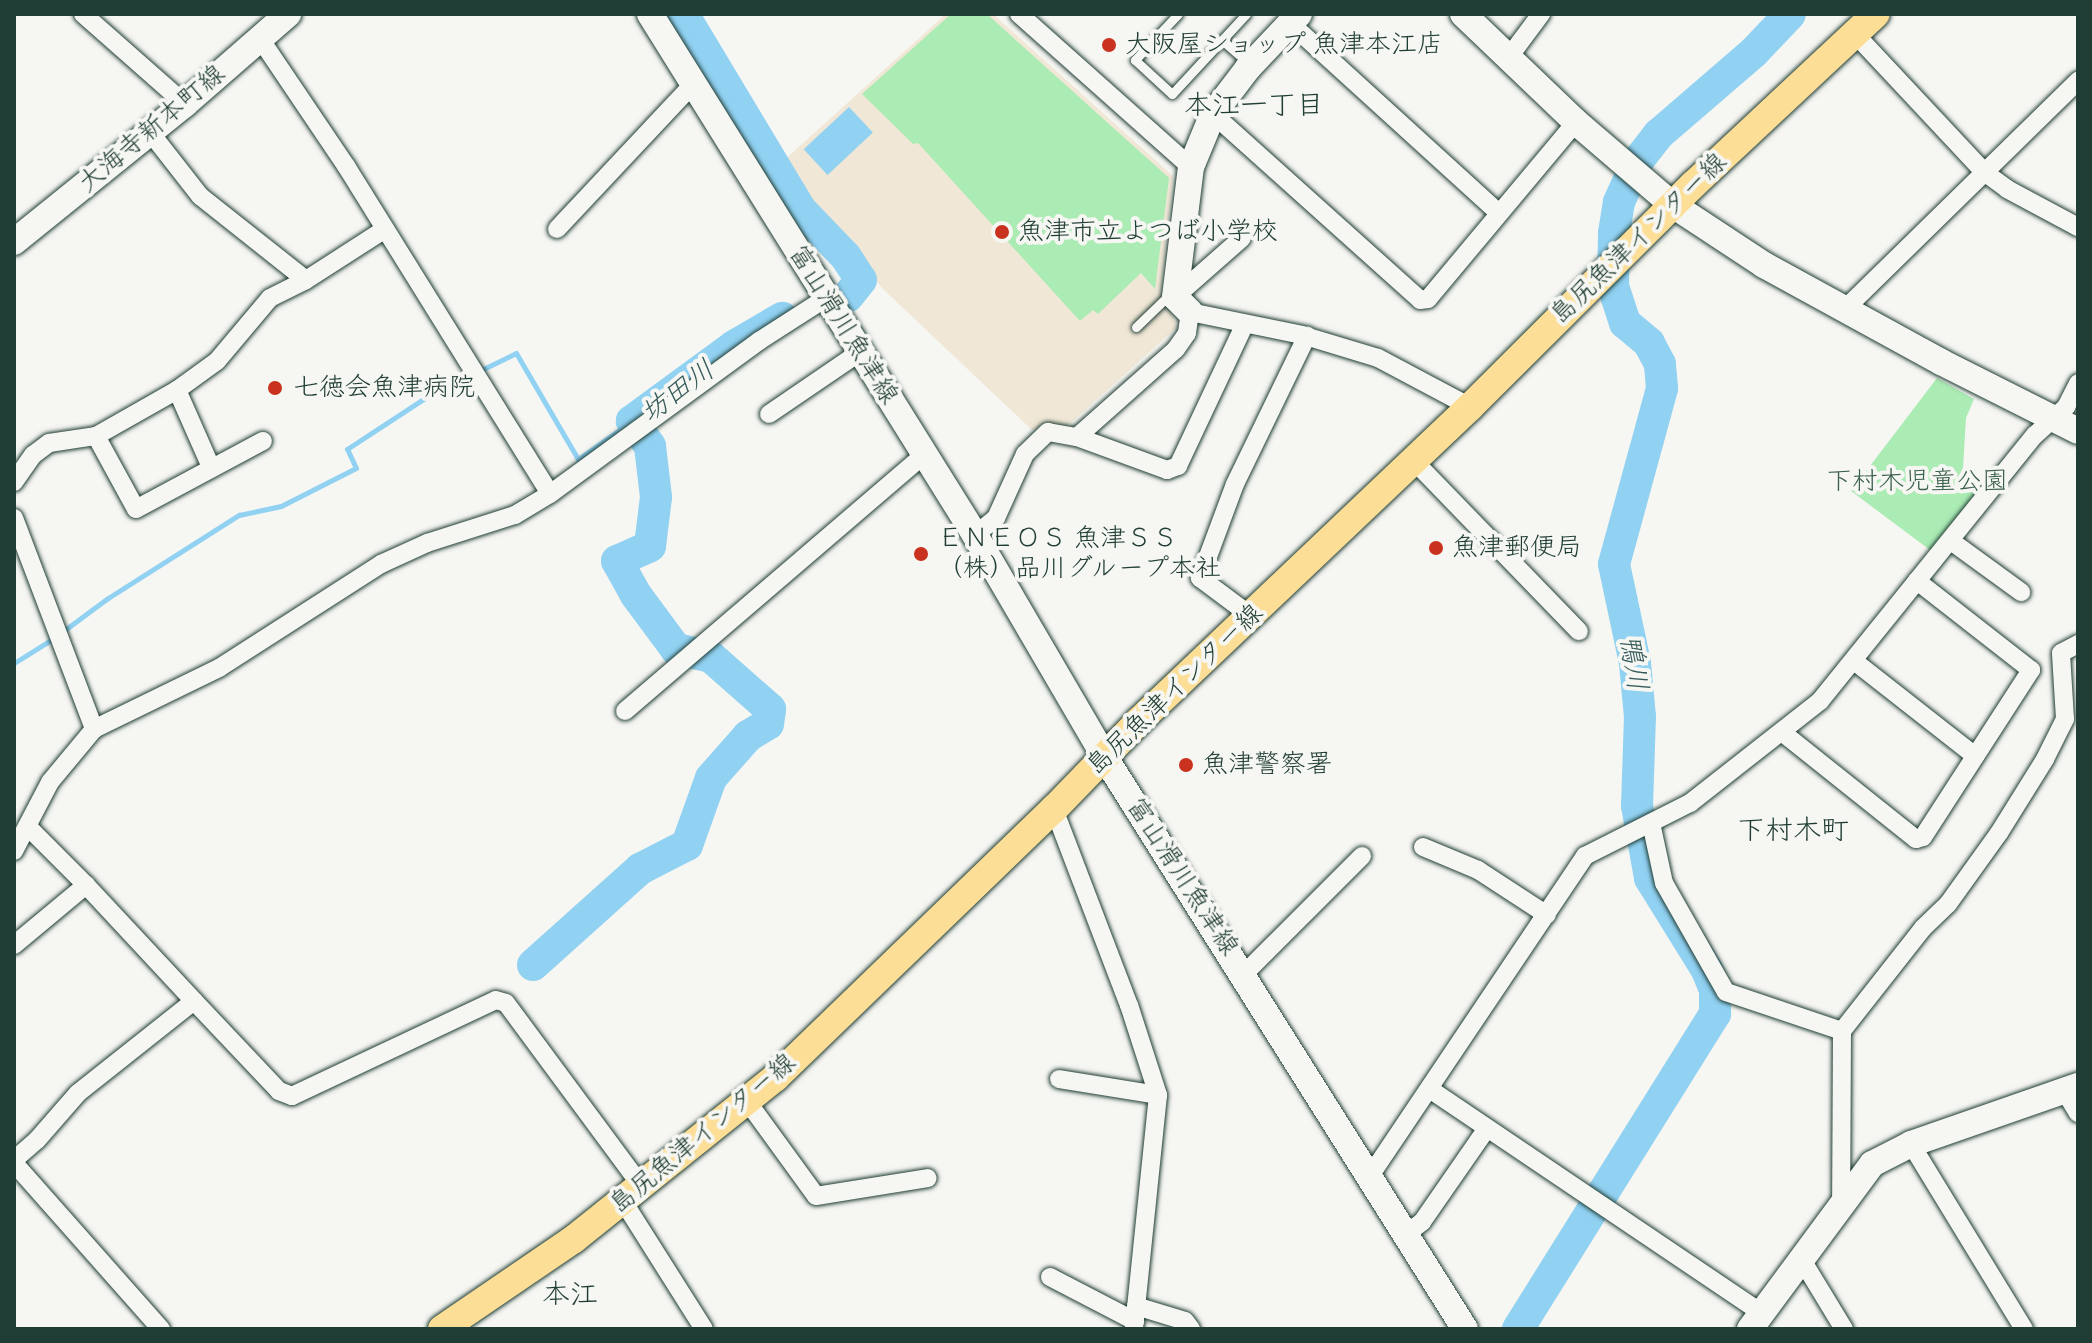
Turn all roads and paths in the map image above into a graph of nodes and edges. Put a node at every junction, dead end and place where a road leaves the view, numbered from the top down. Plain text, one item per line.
1 (83, 14) edge
2 (288, 14) edge
3 (650, 14) edge
4 (1019, 14) edge
5 (1178, 14) edge
6 (1246, 14) edge
7 (1463, 14) edge
8 (1541, 14) edge
9 (1876, 14) edge
10 (1295, 19) edge
11 (1855, 34) junction
12 (259, 37) junction
13 (1222, 40) junction
14 (1509, 57) junction
15 (1251, 66) junction
16 (2078, 81) edge
17 (693, 84) junction
18 (185, 104) junction
19 (1213, 114) junction
20 (1576, 122) junction
21 (150, 132) junction
22 (1191, 167) junction
23 (1984, 172) junction
24 (1673, 205) junction
25 (1498, 212) junction
26 (2078, 227) edge
27 (385, 229) junction
28 (557, 229) dead end
29 (1242, 238) dead end
30 (14, 242) edge
31 (306, 280) junction
32 (826, 298) junction
33 (1183, 304) junction
34 (1846, 308) junction
35 (1244, 326) junction
36 (1136, 327) dead end
37 (1307, 336) junction
38 (860, 352) junction
39 (2078, 383) edge
40 (177, 390) junction
41 (1470, 407) junction
42 (769, 414) dead end
43 (2053, 418) junction
44 (2078, 431) edge
45 (96, 436) junction
46 (1077, 437) junction
47 (263, 441) dead end
48 (924, 455) junction
49 (1414, 461) junction
50 (211, 467) junction
51 (14, 482) edge
52 (550, 494) junction
53 (14, 518) edge
54 (975, 535) junction
55 (1951, 541) junction
56 (1917, 581) junction
57 (2021, 592) dead end
58 (1251, 616) junction
59 (1579, 631) dead end
60 (2078, 644) edge
61 (1854, 661) junction
62 (625, 711) dead end
63 (94, 729) junction
64 (1783, 733) junction
65 (1104, 756) junction
66 (1975, 756) junction
67 (1054, 809) junction
68 (1651, 823) junction
69 (29, 828) junction
70 (1423, 847) dead end
71 (14, 851) edge
72 (1362, 856) dead end
73 (86, 885) junction
74 (1547, 915) junction
75 (14, 945) edge
76 (1244, 974) junction
77 (194, 1001) junction
78 (1842, 1031) junction
79 (1059, 1079) dead end
80 (1431, 1090) junction
81 (1158, 1095) junction
82 (2073, 1096) edge
83 (747, 1101) junction
84 (1487, 1128) junction
85 (1911, 1144) junction
86 (14, 1161) edge
87 (1370, 1176) junction
88 (928, 1178) dead end
89 (632, 1194) junction
90 (1841, 1207) junction
91 (1406, 1234) junction
92 (1802, 1260) junction
93 (1050, 1277) dead end
94 (1135, 1319) edge
95 (1756, 1321) edge
96 (161, 1329) edge
97 (442, 1329) edge
98 (704, 1329) edge
99 (1191, 1329) edge
100 (1465, 1329) edge
101 (1844, 1329) edge
102 (2024, 1329) edge

1 - 18 street
2 - 12 main road, 大海寺新本町線
3 - 17 main road, 富山滑川魚津線
4 - 22 street
5 - 13 lane
6 - 13 lane
7 - 14 main road
8 - 14 street
9 - 11 main road, 島尻魚津インター線
10 - 15 main road
10 - 25 street
11 - 23 street
11 - 24 main road, 島尻魚津インター線
12 - 18 main road, 大海寺新本町線
12 - 27 street
13 - 15 lane
14 - 20 main road
15 - 19 main road
16 - 23 street
17 - 28 street
17 - 32 main road, 富山滑川魚津線
18 - 21 main road, 大海寺新本町線
19 - 22 main road
19 - 25 street
20 - 24 main road
20 - 25 street
21 - 30 main road, 大海寺新本町線
21 - 31 street
22 - 33 main road
23 - 26 street
23 - 34 street
24 - 34 main road
24 - 41 main road, 島尻魚津インター線
27 - 31 street
27 - 52 street
29 - 33 street
31 - 40 street
32 - 38 main road, 富山滑川魚津線
32 - 52 street
33 - 35 street
33 - 36 lane
33 - 46 street
34 - 43 main road
35 - 37 street
35 - 46 street
37 - 41 street
37 - 58 street
38 - 42 street
38 - 48 main road, 富山滑川魚津線
39 - 43 street
40 - 45 street
40 - 50 street
41 - 49 main road, 島尻魚津インター線
43 - 44 main road
43 - 55 street
45 - 50 street
45 - 51 street
46 - 54 street
47 - 50 street
48 - 54 main road, 富山滑川魚津線
48 - 62 street
49 - 58 main road, 島尻魚津インター線
49 - 59 street
52 - 63 street
53 - 63 street
54 - 65 main road, 富山滑川魚津線
55 - 56 street
55 - 57 street
56 - 61 street
56 - 66 street
58 - 65 main road, 島尻魚津インター線
60 - 78 street
61 - 64 street
61 - 66 street
63 - 69 street
64 - 66 street
64 - 68 street
65 - 67 main road, 島尻魚津インター線
65 - 76 main road, 富山滑川魚津線
67 - 81 street
67 - 83 main road, 島尻魚津インター線
68 - 74 street
68 - 78 street
69 - 71 street
69 - 73 street
70 - 74 street
72 - 76 street
73 - 75 street
73 - 77 street
74 - 80 street
76 - 87 main road, 富山滑川魚津線
77 - 86 street
77 - 89 street
78 - 90 street
79 - 81 street
80 - 84 street
80 - 87 street
81 - 94 street
82 - 85 main road
83 - 88 street
83 - 89 main road, 島尻魚津インター線
84 - 91 street
84 - 95 street
85 - 90 main road
85 - 102 street
86 - 96 street
87 - 91 main road, 富山滑川魚津線
89 - 97 main road, 島尻魚津インター線
89 - 98 street
90 - 92 main road
91 - 100 main road, 富山滑川魚津線
92 - 95 main road
92 - 101 street
93 - 94 street
94 - 99 street

